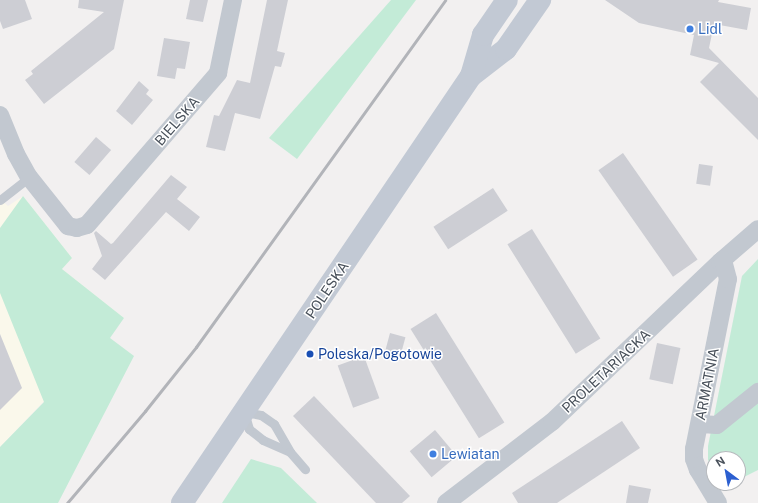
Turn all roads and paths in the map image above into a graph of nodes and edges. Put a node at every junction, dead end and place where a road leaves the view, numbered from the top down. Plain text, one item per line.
1 (233, 0) edge
2 (507, 0) edge
3 (540, 0) edge
4 (471, 76) junction
5 (0, 115) edge
6 (29, 177) junction
7 (0, 200) edge
8 (758, 229) edge
9 (723, 260) junction
10 (758, 392) edge
11 (244, 412) junction
12 (700, 424) junction
13 (290, 452) junction
14 (305, 469) dead end
15 (182, 503) edge
16 (446, 503) edge
17 (718, 503) edge

1 - 6 street, BIELSKA
2 - 4 main road, POLESKA
3 - 4 main road, POLESKA
4 - 11 main road, POLESKA
5 - 6 street
6 - 7 lane
8 - 9 street, PROLETARIACKA
9 - 12 street, ARMATNIA
9 - 16 street, PROLETARIACKA
10 - 12 street
11 - 13 lane
11 - 13 lane
11 - 15 main road, POLESKA
12 - 17 street, ARMATNIA
13 - 14 lane

